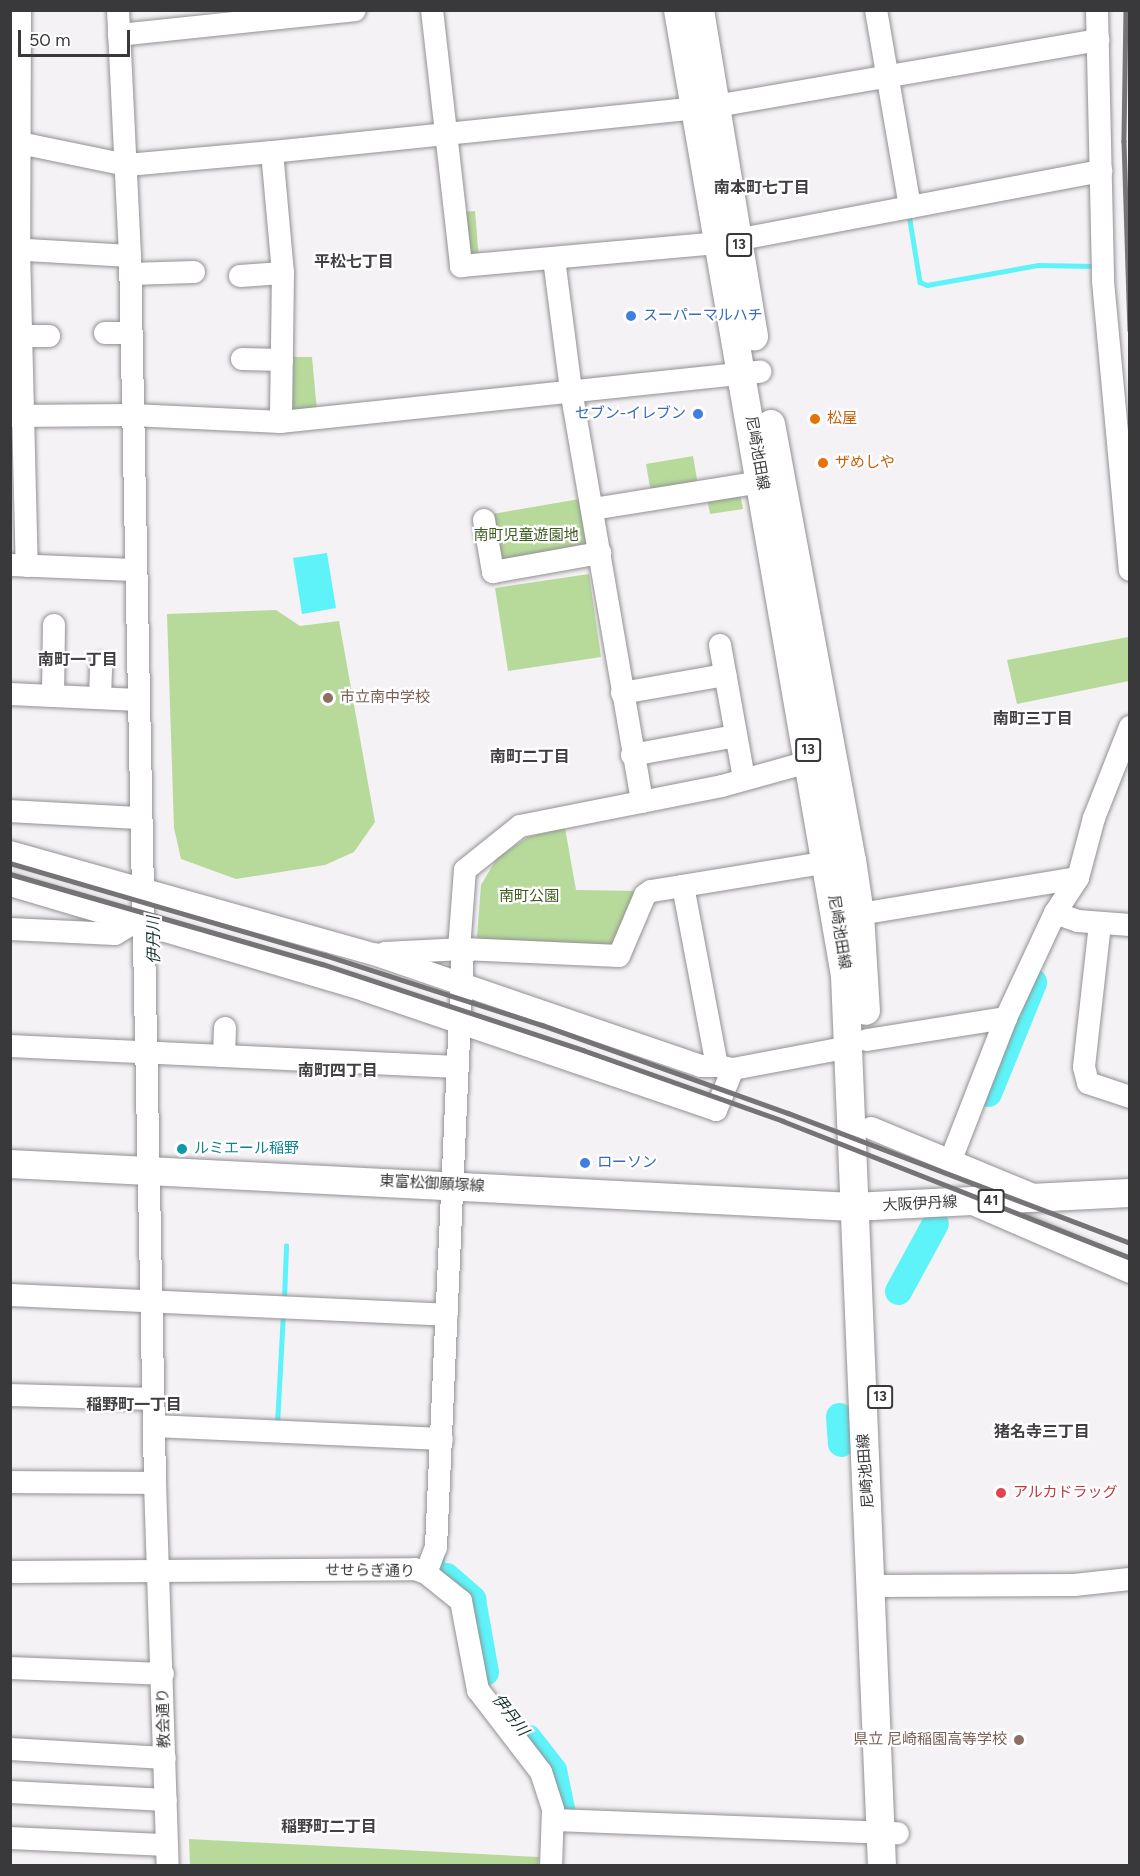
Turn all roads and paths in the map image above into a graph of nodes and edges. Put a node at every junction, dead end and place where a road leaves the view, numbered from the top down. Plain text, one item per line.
1 (20, 10) edge
2 (118, 10) edge
3 (355, 10) edge
4 (432, 10) edge
5 (678, 10) edge
6 (700, 10) edge
7 (876, 10) edge
8 (1097, 10) edge
9 (120, 35) junction
10 (1098, 40) junction
11 (889, 74) junction
12 (706, 107) junction
13 (447, 135) junction
14 (15, 142) edge
15 (272, 152) junction
16 (127, 165) junction
17 (1101, 171) junction
18 (910, 207) junction
19 (729, 240) junction
20 (15, 249) edge
21 (554, 259) junction
22 (130, 265) junction
23 (194, 272) dead end
24 (283, 273) junction
25 (240, 276) dead end
26 (105, 333) dead end
27 (131, 333) junction
28 (22, 336) junction
29 (49, 336) dead end
30 (242, 359) dead end
31 (282, 360) junction
32 (751, 373) junction
33 (571, 390) junction
34 (132, 415) junction
35 (17, 416) edge
36 (281, 422) junction
37 (762, 482) junction
38 (593, 508) junction
39 (484, 520) dead end
40 (600, 553) junction
41 (19, 565) edge
42 (135, 570) junction
43 (1130, 570) edge
44 (54, 625) dead end
45 (720, 645) dead end
46 (101, 664) dead end
47 (725, 675) junction
48 (10, 693) edge
49 (622, 693) junction
50 (53, 695) junction
51 (100, 698) junction
52 (138, 700) junction
53 (1130, 727) edge
54 (736, 736) junction
55 (632, 755) junction
56 (821, 758) junction
57 (1124, 763) edge
58 (744, 778) junction
59 (642, 802) junction
60 (10, 811) edge
61 (141, 818) junction
62 (10, 852) edge
63 (828, 862) junction
64 (1078, 878) junction
65 (10, 885) edge
66 (683, 886) junction
67 (149, 889) junction
68 (1055, 913) junction
69 (860, 914) junction
70 (147, 923) junction
71 (1100, 924) junction
72 (1130, 926) edge
73 (10, 928) edge
74 (461, 949) junction
75 (374, 954) junction
76 (461, 983) junction
77 (1006, 1018) junction
78 (460, 1025) junction
79 (225, 1028) dead end
80 (858, 1043) junction
81 (10, 1046) edge
82 (152, 1053) junction
83 (224, 1056) junction
84 (458, 1067) junction
85 (725, 1067) junction
86 (1130, 1097) edge
87 (871, 1128) junction
88 (950, 1162) junction
89 (10, 1164) edge
90 (148, 1170) junction
91 (453, 1185) junction
92 (1130, 1193) edge
93 (1044, 1199) junction
94 (966, 1201) junction
95 (863, 1207) junction
96 (1130, 1272) edge
97 (10, 1295) edge
98 (152, 1300) junction
99 (447, 1315) junction
100 (10, 1395) edge
101 (153, 1399) junction
102 (154, 1426) junction
103 (442, 1439) junction
104 (10, 1482) edge
105 (155, 1483) junction
106 (159, 1570) junction
107 (10, 1572) edge
108 (426, 1573) junction
109 (1130, 1579) edge
110 (883, 1586) junction
111 (10, 1668) edge
112 (163, 1674) junction
113 (10, 1749) edge
114 (165, 1758) junction
115 (10, 1792) edge
116 (166, 1800) junction
117 (559, 1820) junction
118 (889, 1833) junction
119 (10, 1838) edge
120 (167, 1855) edge
121 (551, 1866) edge
122 (882, 1866) edge
123 (898, 1866) edge

1 - 14 street
2 - 9 street, 教会通り
3 - 9 street
4 - 13 street
5 - 12 main road, 尼崎池田線 / 13
6 - 12 main road, 尼崎池田線 / 13
7 - 11 street
8 - 10 street
9 - 16 street, 教会通り
10 - 11 street
10 - 17 street
11 - 12 street
11 - 18 street
12 - 13 street
12 - 19 main road, 尼崎池田線 / 13
13 - 15 street
13 - 21 street
14 - 16 street
14 - 20 street
15 - 16 street
15 - 24 street
16 - 22 street, 教会通り
17 - 18 street
17 - 43 street
18 - 19 street
19 - 21 street
19 - 32 main road, 尼崎池田線 / 13
20 - 22 street
20 - 28 street
21 - 33 street
22 - 23 street
22 - 27 street, 教会通り
24 - 25 street
24 - 31 street
26 - 27 street
27 - 34 street, 教会通り
28 - 29 street
28 - 35 street
30 - 31 street
31 - 36 street
32 - 33 street
32 - 37 main road, 尼崎池田線 / 13
32 - 56 main road, 尼崎池田線 / 13
33 - 36 street
33 - 38 street
34 - 35 street
34 - 36 street
34 - 42 street, 教会通り
35 - 41 street
37 - 38 street
37 - 56 main road, 尼崎池田線 / 13
38 - 40 street
39 - 40 street
40 - 49 street
41 - 42 street
42 - 52 street, 教会通り
44 - 50 street
45 - 47 street
46 - 51 street
47 - 49 street
47 - 54 street
48 - 50 street
49 - 55 street
50 - 51 street
51 - 52 street
52 - 61 street, 教会通り
53 - 57 street
54 - 55 street
54 - 58 street
55 - 59 street
56 - 58 street
56 - 63 main road, 尼崎池田線 / 13
56 - 69 main road, 尼崎池田線 / 13
57 - 64 street
58 - 59 street
59 - 74 street
60 - 61 street
61 - 67 street, 教会通り
62 - 67 street
63 - 66 street
63 - 80 main road, 尼崎池田線 / 13
64 - 68 street
64 - 69 street
65 - 70 street
66 - 74 street
66 - 85 street
67 - 70 street, 教会通り
67 - 75 street
68 - 71 street
68 - 77 street
69 - 80 main road, 尼崎池田線 / 13
70 - 73 street
70 - 78 street
70 - 82 street, 教会通り
71 - 72 street
71 - 86 street
74 - 75 street
74 - 76 street
75 - 76 street
76 - 78 street
76 - 85 street
77 - 80 street
77 - 88 street
78 - 84 street
78 - 85 street
79 - 83 street
80 - 85 street
80 - 87 main road, 尼崎池田線 / 13
80 - 95 main road, 尼崎池田線 / 13
81 - 82 street
82 - 83 street
82 - 90 street, 教会通り
83 - 84 street
84 - 91 street
87 - 88 street
87 - 95 main road, 尼崎池田線 / 13
88 - 93 street
89 - 90 main road, 東富松御願塚線
90 - 91 main road, 東富松御願塚線
90 - 98 street, 教会通り
91 - 95 main road, 東富松御願塚線
91 - 99 street
92 - 93 main road, 大阪伊丹線 / 41
93 - 94 main road, 大阪伊丹線 / 41
94 - 95 main road, 大阪伊丹線 / 41
94 - 96 street
95 - 110 main road, 尼崎池田線 / 13
97 - 98 street
98 - 99 street
98 - 101 street, 教会通り
99 - 103 street
100 - 101 street
101 - 102 street, 教会通り
102 - 103 street
102 - 105 street, 教会通り
103 - 108 street
104 - 105 street
105 - 106 street, 教会通り
106 - 107 street, せせらぎ通り
106 - 108 street, せせらぎ通り
106 - 112 street, 教会通り
108 - 117 street, せせらぎ通り
109 - 110 street
110 - 118 main road, 尼崎池田線 / 13
111 - 112 street
112 - 114 street, 教会通り
113 - 114 street
114 - 116 street, 教会通り
115 - 116 street
116 - 120 street, 教会通り
117 - 118 street
117 - 121 street, せせらぎ通り
118 - 122 main road, 尼崎池田線 / 13
118 - 123 main road, 尼崎池田線 / 13
119 - 120 street

